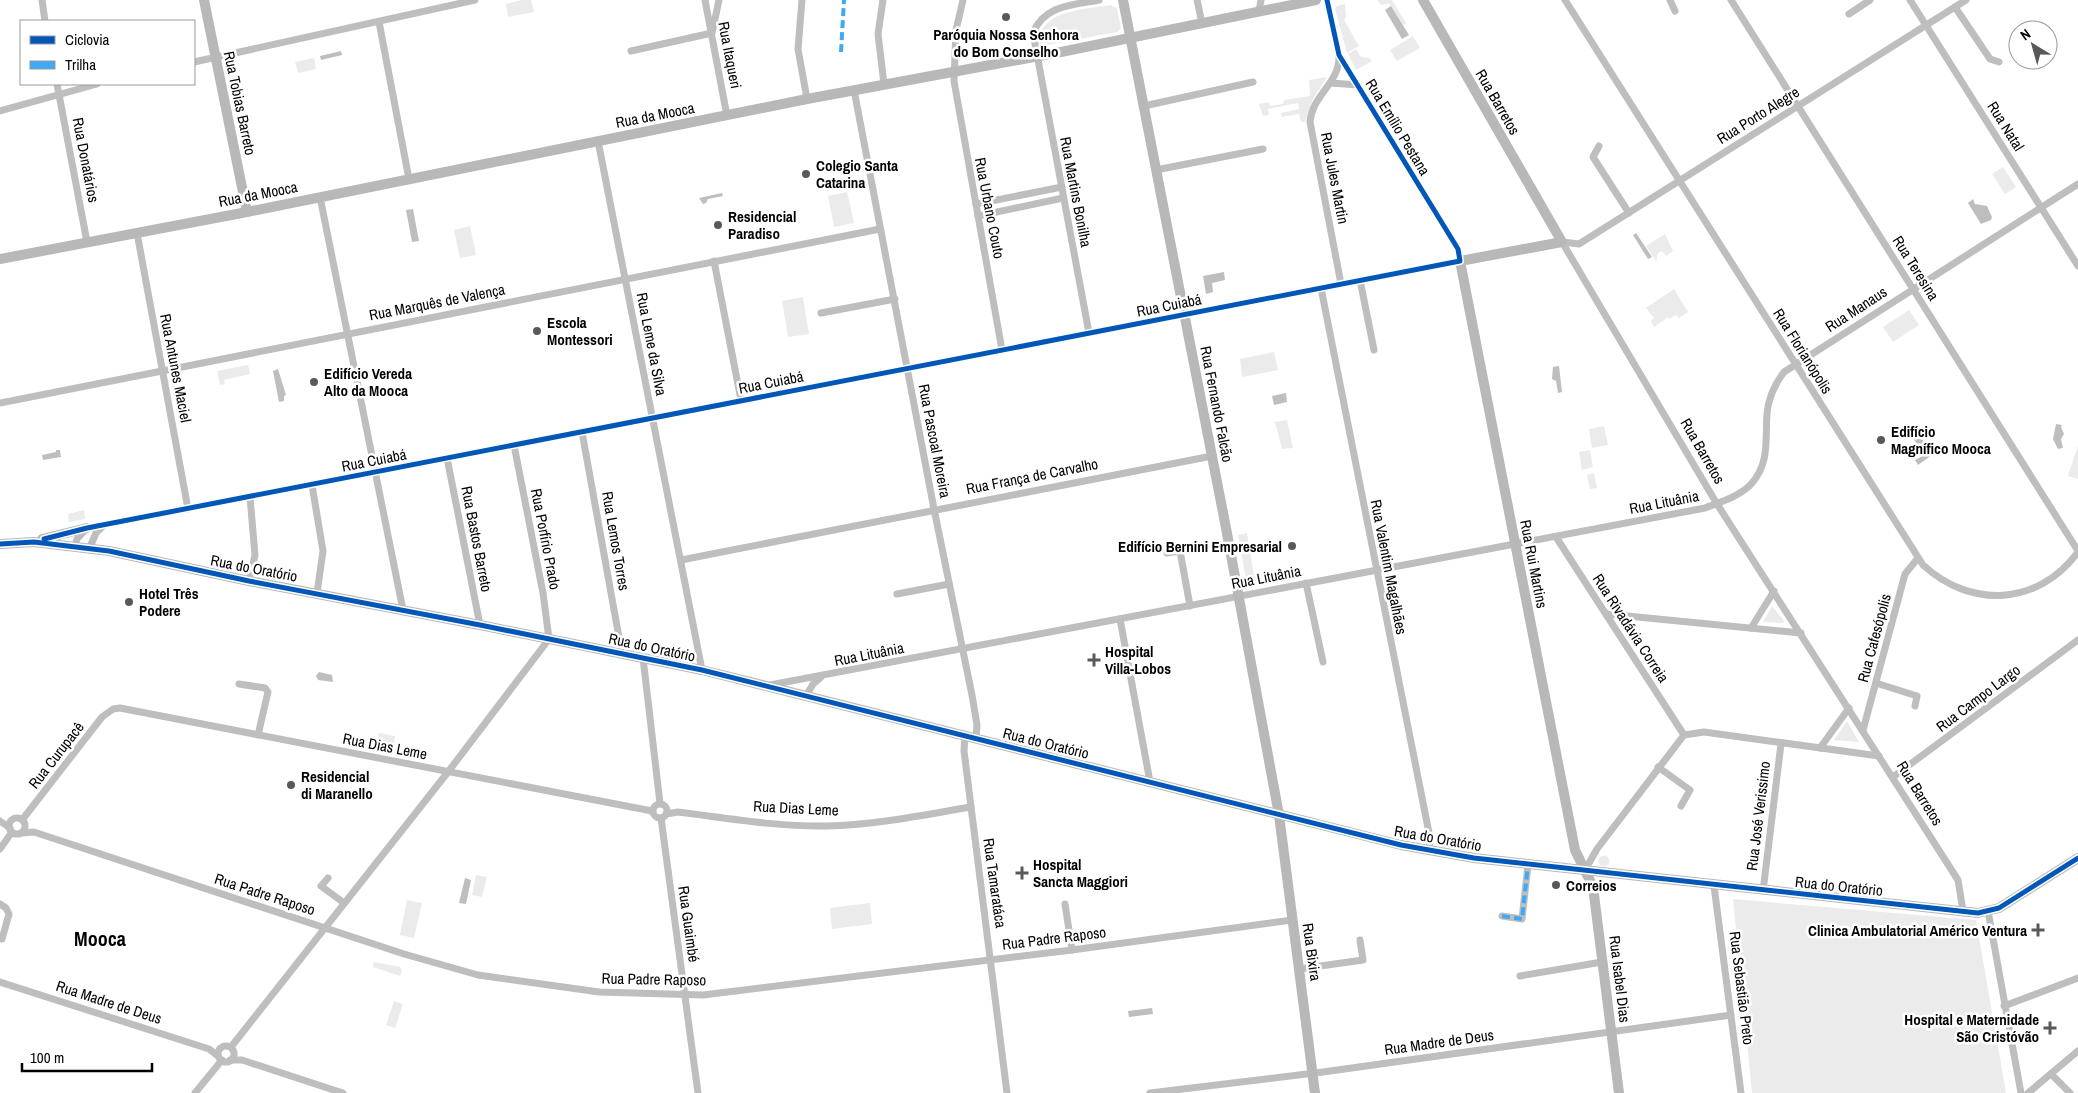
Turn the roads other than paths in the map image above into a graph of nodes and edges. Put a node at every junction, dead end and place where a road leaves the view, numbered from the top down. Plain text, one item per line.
1 (42, 0) edge
2 (204, 0) edge
3 (475, 0) edge
4 (704, 0) edge
5 (719, 0) edge
6 (802, 0) edge
7 (882, 0) edge
8 (964, 0) edge
9 (1100, 0) edge
10 (1123, 0) edge
11 (1197, 0) edge
12 (1261, 0) edge
13 (1316, 0) edge
14 (1327, 0) edge
15 (1423, 0) edge
16 (1565, 0) edge
17 (1670, 0) edge
18 (1731, 0) edge
19 (1870, 0) edge
20 (1910, 0) edge
21 (1966, 0) edge
22 (1955, 7) junction
23 (1676, 11) dead end
24 (1259, 12) junction
25 (1849, 14) dead end
26 (46, 20) edge
27 (379, 22) junction
28 (1202, 23) junction
29 (1926, 25) junction
30 (712, 33) junction
31 (1130, 38) junction
32 (631, 51) dead end
33 (1339, 55) junction
34 (1036, 56) junction
35 (216, 57) junction
36 (195, 62) edge
37 (1998, 62) dead end
38 (954, 71) junction
39 (1253, 82) dead end
40 (1331, 83) junction
41 (884, 84) junction
42 (57, 85) edge
43 (93, 85) edge
44 (1358, 85) junction
45 (854, 90) junction
46 (59, 93) junction
47 (807, 99) junction
48 (1144, 106) junction
49 (1798, 106) junction
50 (0, 111) edge
51 (727, 116) junction
52 (598, 141) junction
53 (1599, 146) dead end
54 (1263, 149) dead end
55 (1156, 170) junction
56 (409, 179) junction
57 (1679, 182) junction
58 (2078, 184) edge
59 (1062, 187) junction
60 (1016, 196) junction
61 (320, 197) junction
62 (1063, 198) junction
63 (976, 204) junction
64 (1019, 208) junction
65 (2041, 208) junction
66 (247, 212) junction
67 (1628, 213) junction
68 (978, 216) junction
69 (880, 229) junction
70 (137, 233) junction
71 (87, 242) junction
72 (1562, 242) junction
73 (0, 259) edge
74 (714, 261) junction
75 (1460, 261) junction
76 (2078, 266) edge
77 (625, 278) junction
78 (1360, 280) junction
79 (1341, 284) junction
80 (1321, 288) junction
81 (1913, 289) junction
82 (895, 299) junction
83 (821, 313) dead end
84 (1184, 314) junction
85 (1089, 333) junction
86 (348, 334) junction
87 (1002, 350) junction
88 (1374, 350) dead end
89 (1796, 364) junction
90 (906, 368) junction
91 (162, 370) junction
92 (742, 400) junction
93 (0, 403) edge
94 (652, 418) junction
95 (582, 432) junction
96 (514, 445) junction
97 (1212, 456) junction
98 (447, 458) junction
99 (375, 472) junction
100 (312, 485) junction
101 (250, 497) junction
102 (1717, 504) junction
103 (188, 509) junction
104 (934, 509) junction
105 (104, 525) junction
106 (87, 528) junction
107 (1556, 537) junction
108 (34, 542) junction
109 (0, 544) edge
110 (1515, 544) junction
111 (75, 545) junction
112 (90, 547) junction
113 (2078, 552) edge
114 (1167, 554) dead end
115 (1918, 558) junction
116 (681, 560) junction
117 (1375, 569) junction
118 (249, 581) junction
119 (1306, 583) junction
120 (949, 584) junction
121 (1774, 591) junction
122 (317, 593) junction
123 (897, 594) dead end
124 (1239, 596) junction
125 (1190, 606) junction
126 (403, 610) junction
127 (1607, 614) junction
128 (1120, 619) junction
129 (480, 625) junction
130 (1751, 628) junction
131 (1801, 633) junction
132 (549, 639) junction
133 (2078, 640) edge
134 (963, 650) junction
135 (622, 654) junction
136 (643, 658) junction
137 (1323, 662) dead end
138 (702, 670) junction
139 (806, 677) junction
140 (821, 677) junction
141 (1876, 683) junction
142 (239, 684) dead end
143 (766, 686) junction
144 (794, 693) junction
145 (806, 696) junction
146 (1915, 706) dead end
147 (1849, 708) junction
148 (113, 709) joint
149 (1863, 730) junction
150 (258, 735) junction
151 (1684, 735) junction
152 (970, 737) junction
153 (1781, 744) junction
154 (1820, 748) junction
155 (1879, 756) junction
156 (1658, 767) junction
157 (448, 772) junction
158 (1893, 777) junction
159 (1150, 782) junction
160 (662, 805) junction
161 (1681, 806) dead end
162 (970, 807) junction
163 (652, 811) junction
164 (678, 812) junction
165 (1279, 815) junction
166 (663, 816) junction
167 (13, 820) junction
168 (2, 821) edge
169 (23, 822) junction
170 (11, 830) junction
171 (34, 832) junction
172 (22, 833) junction
173 (0, 848) edge
174 (1429, 851) junction
175 (2078, 858) edge
176 (1528, 865) junction
177 (1585, 870) junction
178 (328, 878) dead end
179 (1714, 886) junction
180 (1762, 891) junction
181 (344, 903) junction
182 (0, 904) edge
183 (1065, 904) dead end
184 (1963, 911) junction
185 (1988, 911) junction
186 (1502, 916) dead end
187 (1292, 920) junction
188 (325, 928) junction
189 (2, 939) dead end
190 (1360, 940) dead end
191 (1072, 950) junction
192 (991, 960) junction
193 (1602, 962) junction
194 (1299, 969) junction
195 (1520, 976) dead end
196 (2078, 978) edge
197 (0, 982) edge
198 (685, 995) junction
199 (2004, 1006) junction
200 (1731, 1015) junction
201 (1611, 1032) junction
202 (221, 1047) junction
203 (209, 1049) junction
204 (232, 1049) junction
205 (2078, 1051) edge
206 (220, 1058) junction
207 (230, 1060) junction
208 (242, 1060) junction
209 (1312, 1072) junction
210 (2051, 1074) junction
211 (195, 1093) edge
212 (343, 1093) edge
213 (698, 1093) edge
214 (1007, 1093) edge
215 (1150, 1093) edge
216 (1315, 1093) edge
217 (1619, 1093) edge
218 (1741, 1093) edge
219 (2021, 1093) edge
220 (2028, 1093) edge
221 (2070, 1093) edge

1 - 26 street
2 - 35 main road, Rua Tobias Barreto
3 - 27 street
4 - 30 street, Rua Itaqueri
5 - 30 street
6 - 47 street
7 - 41 street
8 - 38 street, Rua Urbano Couto
9 - 34 street, Rua Martins Bonilha
10 - 31 main road, Rua Fernando Falcão
11 - 28 street
12 - 24 street
13 - 24 main road, Rua da Mooca
14 - 33 street, Rua Emílio Pestana
15 - 72 main road, Rua Barretos
16 - 57 street, Rua Florianópolis
17 - 23 street
18 - 49 street, Rua Teresina
19 - 25 street
20 - 29 street, Rua Natal
21 - 22 street, Rua Porto Alegre
22 - 29 street, Rua Porto Alegre
22 - 37 street
24 - 28 main road, Rua da Mooca
27 - 35 street
27 - 56 street
28 - 31 main road, Rua da Mooca
29 - 49 street, Rua Porto Alegre
29 - 65 street, Rua Natal
30 - 32 street
30 - 51 street, Rua Itaqueri
31 - 34 main road, Rua da Mooca
31 - 48 main road, Rua Fernando Falcão
33 - 40 street, Rua Jules Martin
33 - 44 street, Rua Emílio Pestana
34 - 38 main road, Rua da Mooca
34 - 59 street, Rua Martins Bonilha
35 - 36 street
35 - 66 main road, Rua Tobias Barreto
38 - 41 main road, Rua da Mooca
38 - 63 street, Rua Urbano Couto
39 - 48 street
40 - 44 street
40 - 79 street, Rua Jules Martin
41 - 45 main road, Rua da Mooca
42 - 46 street, Rua Donatários
43 - 46 street
44 - 75 street, Rua Emílio Pestana
45 - 47 main road, Rua da Mooca
45 - 69 street, Rua Pascoal Moreira
46 - 50 street
46 - 71 street, Rua Donatários
47 - 51 main road, Rua da Mooca
48 - 55 main road, Rua Fernando Falcão
49 - 57 street, Rua Porto Alegre
49 - 81 street, Rua Teresina
51 - 52 main road, Rua da Mooca
52 - 56 main road, Rua da Mooca
52 - 77 street, Rua Leme da Silva
53 - 67 street
54 - 55 street
55 - 84 main road, Rua Fernando Falcão
56 - 61 main road, Rua da Mooca
57 - 67 street, Rua Porto Alegre
57 - 89 street, Rua Florianópolis
58 - 65 street, Rua Manaus
59 - 60 street
59 - 62 street, Rua Martins Bonilha
60 - 63 street
60 - 64 street
61 - 66 main road, Rua da Mooca
61 - 86 street
62 - 64 street
62 - 85 street, Rua Martins Bonilha
63 - 68 street, Rua Urbano Couto
64 - 68 street
65 - 76 street, Rua Natal
65 - 81 street, Rua Manaus
66 - 70 main road, Rua da Mooca
67 - 72 street, Rua Porto Alegre
68 - 87 street, Rua Urbano Couto
69 - 74 street, Rua Marquês de Valença
69 - 82 street, Rua Pascoal Moreira
70 - 71 main road, Rua da Mooca
70 - 91 street, Rua Antunes Maciel
71 - 73 main road, Rua da Mooca
72 - 75 main road, Rua Cuiabá
72 - 102 street, Rua Barretos
74 - 77 street, Rua Marquês de Valença
74 - 92 street
75 - 78 street, Rua Cuiabá
75 - 110 main road, Rua Rui Martins
77 - 86 street, Rua Marquês de Valença
77 - 94 street, Rua Leme da Silva
78 - 79 street, Rua Cuiabá
78 - 88 street
79 - 80 street, Rua Cuiabá
80 - 84 street, Rua Cuiabá
80 - 117 street, Rua Valentim Magalhães
81 - 89 street, Rua Manaus
81 - 113 street, Rua Teresina
82 - 83 street
82 - 90 street, Rua Pascoal Moreira
84 - 85 street, Rua Cuiabá
84 - 97 main road, Rua Fernando Falcão
85 - 87 street, Rua Cuiabá
86 - 91 street, Rua Marquês de Valença
86 - 99 street
87 - 90 street, Rua Cuiabá
89 - 102 street, Rua Manaus
89 - 115 street, Rua Florianópolis
90 - 92 street, Rua Cuiabá
90 - 104 street, Rua Pascoal Moreira
91 - 93 street, Rua Marquês de Valença
91 - 103 street, Rua Antunes Maciel
92 - 94 street, Rua Cuiabá
94 - 95 street, Rua Cuiabá
94 - 116 street, Rua Leme da Silva
95 - 96 street, Rua Cuiabá
95 - 135 street, Rua Lemos Torres
96 - 98 street, Rua Cuiabá
96 - 132 street, Rua Porfírio Prado
97 - 104 street, Rua França de Carvalho
97 - 124 main road, Rua Fernando Falcão
98 - 99 street, Rua Cuiabá
98 - 129 street, Rua Bastos Barreto
99 - 100 street, Rua Cuiabá
99 - 126 street
100 - 101 street, Rua Cuiabá
100 - 122 street
101 - 103 street, Rua Cuiabá
101 - 118 street
102 - 107 street, Rua Lituânia
102 - 121 street, Rua Barretos
103 - 105 street, Rua Cuiabá
104 - 116 street, Rua França de Carvalho
104 - 120 street, Rua Pascoal Moreira
105 - 106 street, Rua Cuiabá
105 - 112 street
106 - 108 main road
106 - 111 street
107 - 110 street, Rua Lituânia
107 - 127 street, Rua Rivadávia Correia
108 - 109 main road, Rua do Oratório
108 - 111 main road, Rua do Oratório
110 - 117 street, Rua Lituânia
110 - 177 main road, Rua Rui Martins
111 - 112 main road, Rua do Oratório
112 - 118 main road, Rua do Oratório
113 - 115 street, Rua Florianópolis
114 - 125 street
115 - 141 street, Rua Cafesópolis
116 - 138 street, Rua Leme da Silva
117 - 119 street, Rua Lituânia
117 - 174 street, Rua Valentim Magalhães
118 - 122 main road, Rua do Oratório
119 - 124 street, Rua Lituânia
119 - 137 street
120 - 123 street
120 - 134 street, Rua Pascoal Moreira
121 - 130 street
121 - 131 street, Rua Barretos
122 - 126 main road, Rua do Oratório
124 - 125 street, Rua Lituânia
124 - 165 main road, Rua Fernando Falcão
125 - 128 street, Rua Lituânia
126 - 129 main road, Rua do Oratório
127 - 130 street
127 - 151 street, Rua Rivadávia Correia
128 - 134 street, Rua Lituânia
128 - 159 street
129 - 132 main road, Rua do Oratório
130 - 131 street
131 - 147 street, Rua Barretos
132 - 135 main road, Rua do Oratório
132 - 157 street
133 - 158 street, Rua Campo Largo
134 - 140 street, Rua Lituânia
134 - 152 street, Rua Pascoal Moreira
135 - 136 main road, Rua do Oratório
136 - 138 main road, Rua do Oratório
136 - 160 street
138 - 143 main road, Rua do Oratório
139 - 140 street, Rua Lituânia
139 - 143 street, Rua Lituânia
139 - 144 street
140 - 145 street, Rua Lituânia
141 - 146 street
141 - 149 street, Rua Cafesópolis
142 - 150 street
143 - 144 main road, Rua do Oratório
144 - 145 main road, Rua do Oratório
145 - 152 main road, Rua do Oratório
147 - 149 street, Rua Barretos
147 - 154 street
148 - 150 street, Rua Dias Leme
148 - 169 street, Rua Curupacê
149 - 155 street, Rua Barretos
150 - 157 street, Rua Dias Leme
151 - 153 street
151 - 156 street
152 - 159 main road, Rua do Oratório
152 - 162 street, Rua Tamaratáca
153 - 154 street
153 - 180 street, Rua José Verissimo
154 - 155 street
155 - 158 street, Rua Barretos
156 - 161 street
156 - 177 street
157 - 163 street, Rua Dias Leme
157 - 181 street
158 - 184 street, Rua Barretos
159 - 165 main road, Rua do Oratório
160 - 163 street
160 - 164 street, Rua Dias Leme
160 - 166 street, Rua Guaimbé
162 - 164 street, Rua Dias Leme
162 - 192 street, Rua Tamaratáca
163 - 166 street
164 - 166 street, Rua Dias Leme
165 - 174 main road, Rua do Oratório
165 - 187 main road, Rua Bixira
166 - 198 street, Rua Guaimbé
167 - 168 street
167 - 169 street
167 - 170 street
168 - 170 street
169 - 171 street, Rua Padre Raposo
169 - 172 street, Rua Curupacê
170 - 172 street, Rua Padre Raposo
170 - 173 street
171 - 172 street, Rua Padre Raposo
171 - 188 street, Rua Padre Raposo
174 - 176 main road, Rua do Oratório
175 - 185 main road, Rua do Oratório
176 - 177 main road, Rua do Oratório
176 - 186 street
177 - 179 main road, Rua do Oratório
177 - 193 main road, Rua Isabel Dias
178 - 181 street
179 - 180 main road, Rua do Oratório
179 - 200 street, Rua Sebastião Preto
180 - 184 main road, Rua do Oratório
181 - 188 street
182 - 189 street
183 - 191 street
184 - 185 main road, Rua do Oratório
185 - 199 street
187 - 191 street, Rua Padre Raposo
187 - 194 main road, Rua Bixira
188 - 198 street, Rua Padre Raposo
188 - 204 street
190 - 194 street
191 - 192 street, Rua Padre Raposo
192 - 198 street, Rua Padre Raposo
192 - 214 street, Rua Tamaratáca
193 - 195 street
193 - 201 main road, Rua Isabel Dias
194 - 209 main road, Rua Bixira
196 - 199 street
197 - 203 street, Rua Madre de Deus
198 - 213 street, Rua Guaimbé
199 - 219 street
200 - 201 street, Rua Madre de Deus
200 - 218 street, Rua Sebastião Preto
201 - 209 street, Rua Madre de Deus
201 - 217 main road, Rua Isabel Dias
202 - 203 street, Rua Madre de Deus
202 - 204 street, Rua Madre de Deus
202 - 206 street
203 - 206 street, Rua Madre de Deus
204 - 207 street
204 - 208 street
205 - 210 street
206 - 207 street
206 - 211 street
207 - 208 street
208 - 212 street
209 - 215 street, Rua Madre de Deus
209 - 216 main road, Rua Bixira
210 - 220 street
210 - 221 street

